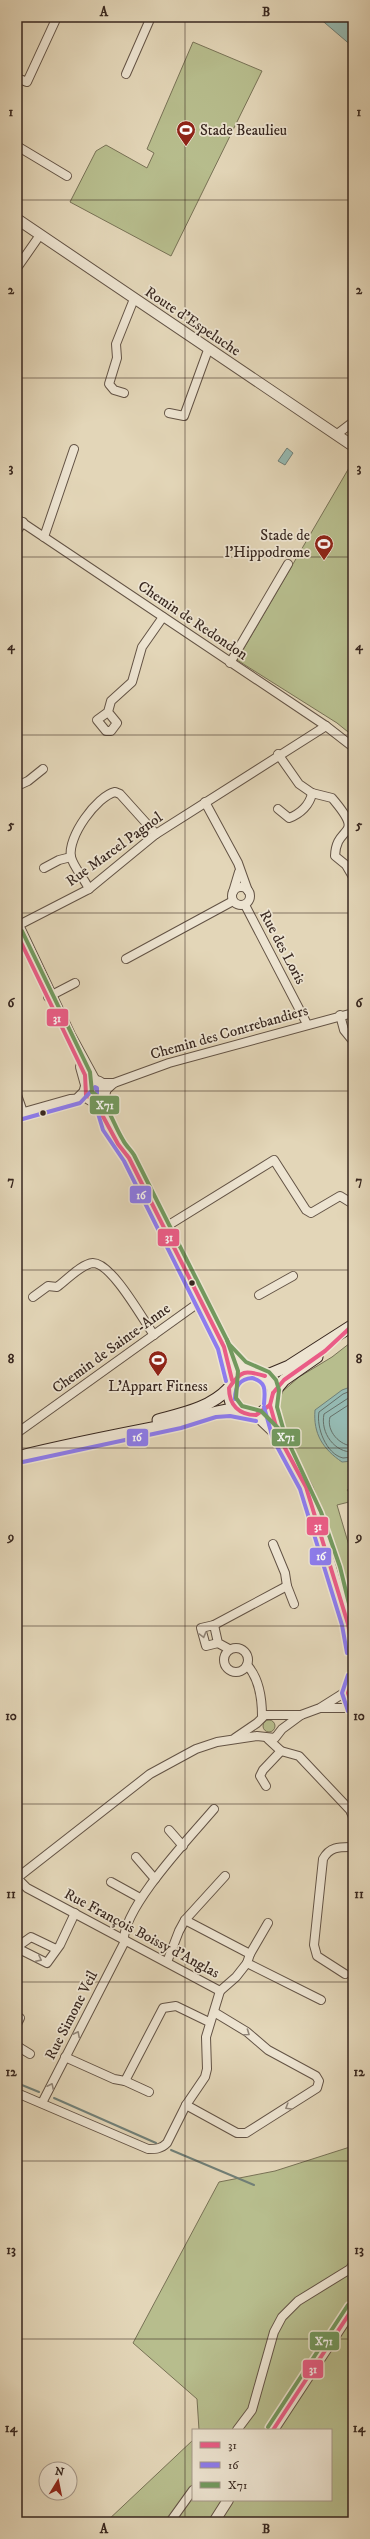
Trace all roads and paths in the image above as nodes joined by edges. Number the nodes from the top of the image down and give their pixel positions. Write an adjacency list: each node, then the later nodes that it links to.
1 (57, 17): 4 (street)
2 (150, 17): 3 (street)
3 (126, 74)
4 (17, 78)
5 (17, 146): 6 (street)
6 (67, 176)
7 (17, 219): 8 (street, Route d'Espeluche)
8 (40, 235): 9 (street); 10 (street, Route d'Espeluche)
9 (17, 268)
10 (134, 299): 11 (street, Route d'Espeluche); 12 (street)
11 (208, 350): 13 (street); 15 (street, Route d'Espeluche)
12 (124, 393)
13 (169, 413)
14 (353, 422): 15 (street)
15 (336, 435): 16 (street, Route d'Espeluche)
16 (353, 446)
17 (74, 449): 20 (street)
18 (20, 520): 19 (street); 20 (street, Chemin de Redondon)
19 (17, 530)
20 (44, 537): 22 (street, Chemin de Redondon)
21 (288, 564): 23 (street)
22 (163, 617): 23 (street, Chemin de Redondon); 24 (street)
23 (230, 662): 25 (street, Chemin de Redondon)
24 (108, 712)
25 (326, 726): 26 (street, Chemin de Redondon); 27 (street, Rue Marcel Pagnol)
26 (353, 747)
27 (278, 754): 30 (street); 31 (street, Rue Marcel Pagnol)
28 (43, 769): 29 (street)
29 (17, 786)
30 (312, 793): 32 (street); 37 (street)
31 (205, 802): 33 (street, Rue Marcel Pagnol); 36 (street)
32 (278, 809)
33 (156, 834): 34 (street); 38 (street, Rue Marcel Pagnol)
34 (71, 857): 35 (street); 38 (street)
35 (44, 868)
36 (239, 872): 39 (street); 40 (street)
37 (353, 877)
38 (89, 889): 42 (street, Rue Marcel Pagnol)
39 (248, 891): 40 (street); 41 (street)
40 (233, 896): 41 (street); 43 (street)
41 (245, 905): 48 (street, Rue des Loris)
42 (17, 927): 45 (street)
43 (126, 959)
44 (75, 983): 45 (street)
45 (49, 996): 50 (street)
46 (353, 1013): 47 (street, Chemin des Contrebandiers)
47 (340, 1015): 48 (street, Chemin des Contrebandiers); 49 (street)
48 (307, 1024): 50 (street, Chemin des Contrebandiers)
49 (353, 1041)
50 (92, 1092): 52 (street, Chemin des Contrebandiers); 54 (street)
51 (17, 1095): 52 (street)
52 (20, 1113)
53 (353, 1204): 54 (street)
54 (164, 1228): 58 (street)
55 (293, 1276): 56 (street)
56 (259, 1295)
57 (33, 1298): 60 (street)
58 (201, 1301): 60 (street, Chemin de Sainte-Anne); 62 (street)
59 (353, 1325): 61 (main road)
60 (154, 1335): 71 (street, Chemin de Sainte-Anne)
61 (339, 1336): 64 (main road); 66 (main road)
62 (224, 1347): 63 (street); 65 (street)
63 (249, 1371): 64 (main road); 65 (main road)
64 (265, 1376): 66 (main road)
65 (231, 1384): 68 (main road); 70 (main road)
66 (273, 1393): 67 (main road)
67 (270, 1405): 69 (main road); 72 (street)
68 (235, 1409): 69 (main road); 70 (main road)
69 (256, 1415): 72 (street)
70 (140, 1429): 73 (main road)
71 (17, 1434)
72 (279, 1437): 77 (street)
73 (17, 1457)
74 (273, 1544): 75 (street)
75 (287, 1586): 76 (street); 78 (street)
76 (294, 1604)
77 (348, 1624): 79 (street); 81 (street)
78 (214, 1625): 80 (street); 80 (street, one-way to 80)
79 (353, 1634)
80 (216, 1644): 82 (street)
81 (353, 1652)
82 (226, 1653): 83 (street); 83 (street)
83 (247, 1665): 89 (street)
84 (353, 1678): 85 (street)
85 (348, 1691): 86 (street); 87 (street)
86 (320, 1708): 87 (street); 88 (street)
87 (353, 1708)
88 (300, 1715): 89 (street); 90 (street)
89 (266, 1717): 90 (street); 91 (street); 92 (street)
90 (279, 1732): 92 (street); 93 (street)
91 (234, 1738): 92 (street); 102 (street)
92 (266, 1738): 93 (street)
93 (280, 1750): 94 (street); 96 (street)
94 (266, 1786)
95 (214, 1808): 98 (street, Rue Simone Veil)
96 (353, 1817)
97 (169, 1830): 98 (street)
98 (183, 1846): 103 (street, Rue Simone Veil)
99 (353, 1847): 115 (street)
100 (136, 1857): 103 (street)
101 (225, 1876): 107 (street)
102 (17, 1878): 106 (street, Rue François Boissy d'Anglas)
103 (155, 1879): 105 (street, Rue Simone Veil)
104 (111, 1882): 105 (street)
105 (140, 1898): 109 (street, Rue Simone Veil)
106 (75, 1913): 109 (street, Rue François Boissy d'Anglas); 111 (street)
107 (185, 1920): 112 (street); 113 (street)
108 (268, 1923): 112 (street)
109 (124, 1939): 113 (street, Rue François Boissy d'Anglas); 122 (street, Rue Simone Veil, one-way to 109)
110 (17, 1948): 111 (street); 111 (street, one-way to 111)
111 (56, 1949)
112 (250, 1954): 114 (street)
113 (167, 1962): 116 (street, Rue François Boissy d'Anglas)
114 (247, 1963): 116 (street); 117 (street)
115 (345, 1974)
116 (220, 1991): 118 (street, Rue François Boissy d'Anglas)
117 (321, 2000)
118 (214, 2012): 119 (street, Rue François Boissy d'Anglas); 127 (street, one-way to 127)
119 (209, 2022): 123 (street); 127 (street, Rue François Boissy d'Anglas)
120 (17, 2046): 121 (street)
121 (30, 2054)
122 (65, 2057): 123 (street); 126 (street, Rue Simone Veil, one-way to 122)
123 (125, 2081): 124 (street)
124 (149, 2092)
125 (17, 2093): 126 (street)
126 (42, 2104): 127 (street, Rue François Boissy d'Anglas)
127 (186, 2105)
128 (353, 2264): 130 (street)
129 (353, 2308): 131 (street)
130 (238, 2429)
131 (274, 2429)
132 (192, 2491): 134 (street)
133 (227, 2501): 135 (street)
134 (170, 2522)
135 (214, 2522)

